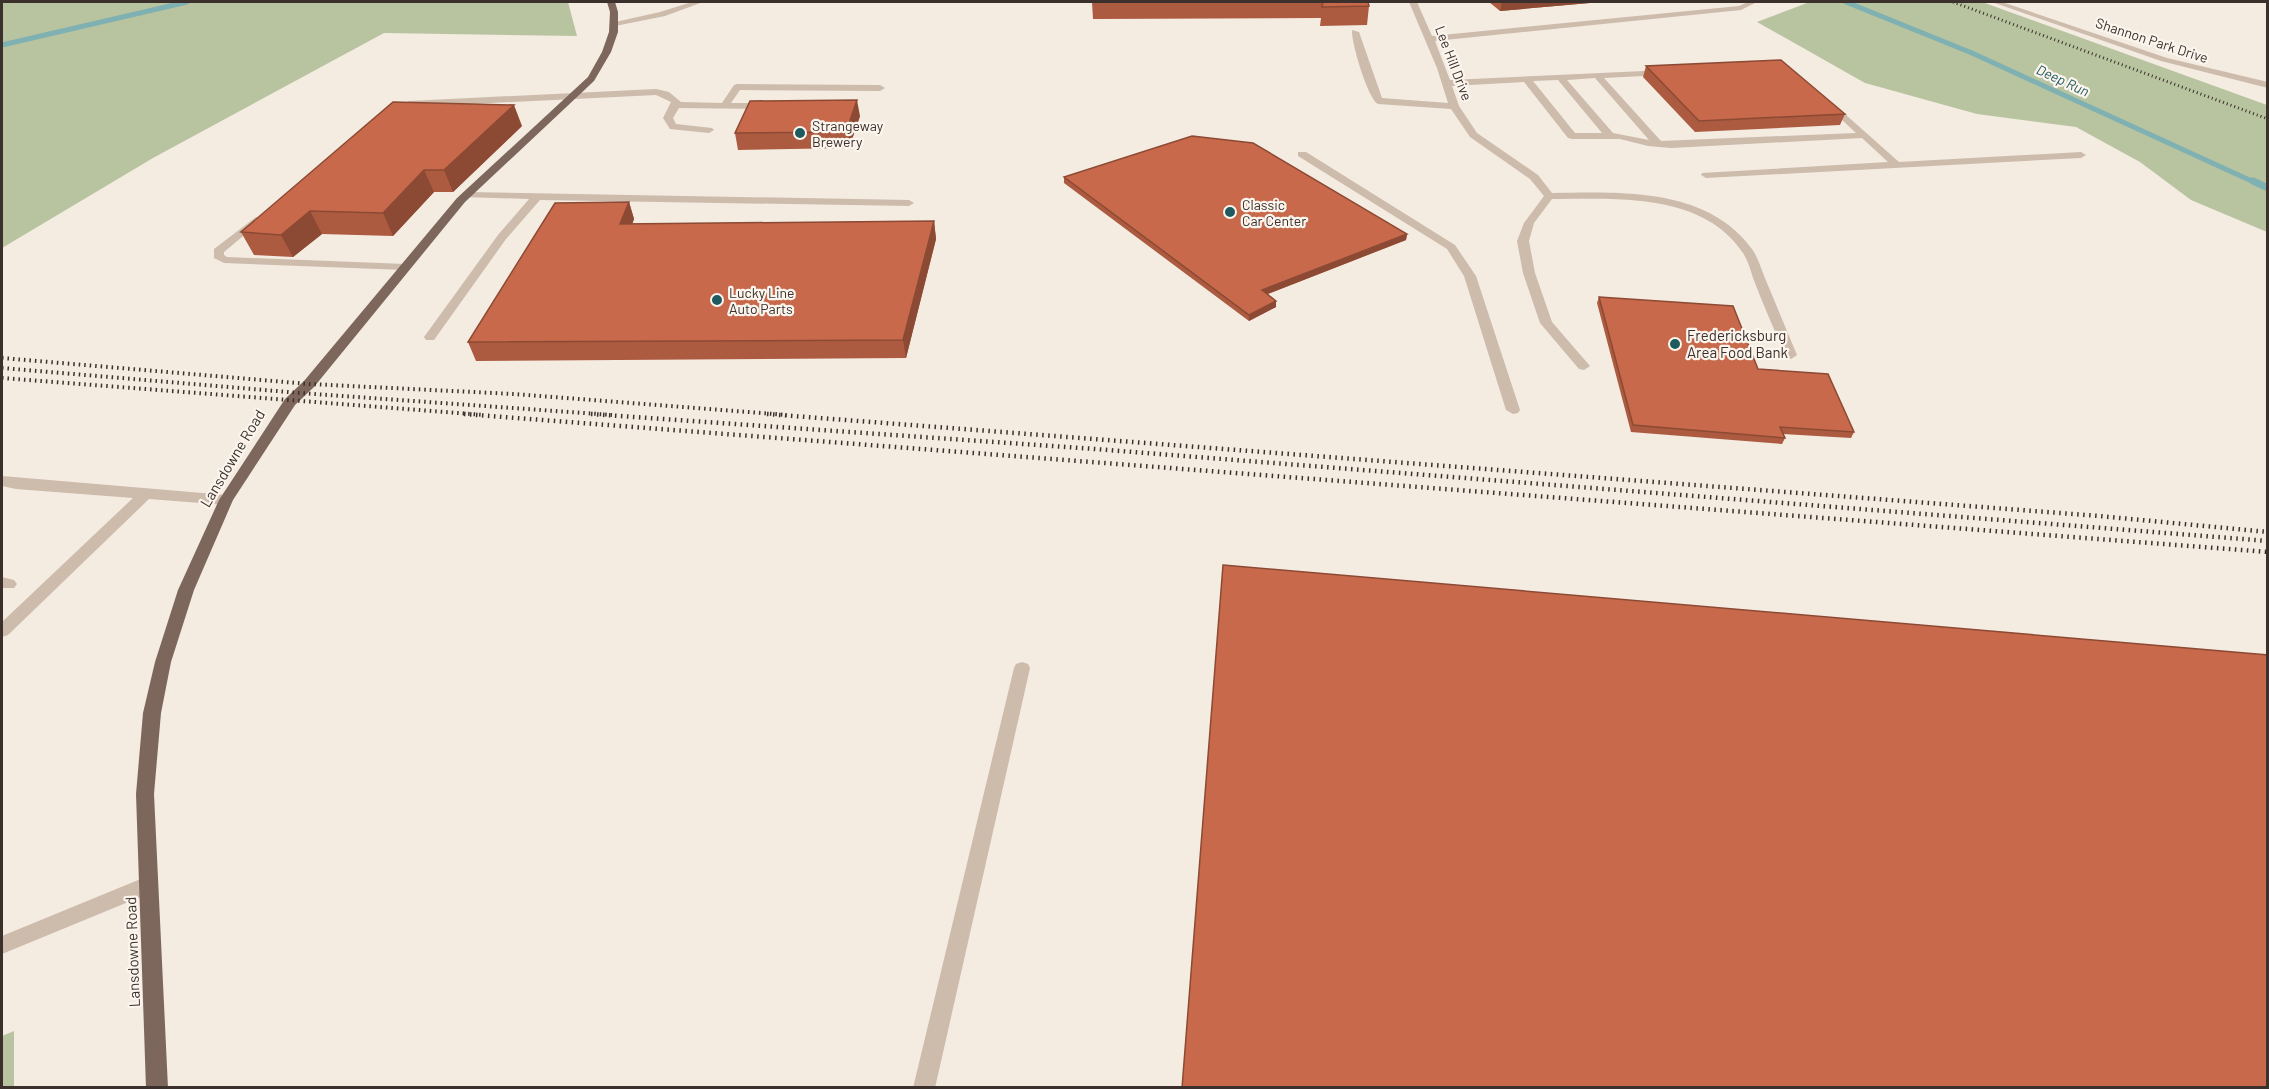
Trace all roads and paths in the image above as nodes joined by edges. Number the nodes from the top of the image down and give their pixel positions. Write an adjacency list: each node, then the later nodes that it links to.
1 (611, 2): 6 (main road, Lansdowne Road)
2 (699, 2): 6 (street)
3 (1413, 2): 8 (street, Lee Hill Drive)
4 (1753, 2): 8 (street)
5 (1996, 2): 14 (street, Shannon Park Drive)
6 (615, 23): 16 (main road, Lansdowne Road)
7 (1355, 32): 22 (street)
8 (1430, 39): 13 (street, Lee Hill Drive)
9 (1668, 71): 10 (street)
10 (1597, 75): 11 (street); 26 (street)
11 (1561, 78): 12 (street); 24 (street)
12 (1527, 80): 13 (street); 24 (street)
13 (1448, 83): 22 (street, Lee Hill Drive)
14 (2268, 85)
15 (880, 88): 20 (street)
16 (576, 95): 18 (street); 19 (street); 31 (main road, Lansdowne Road)
17 (1822, 96): 25 (street)
18 (395, 104)
19 (676, 105): 20 (street); 23 (street)
20 (724, 106): 21 (street)
21 (780, 106)
22 (1454, 106): 32 (street, Lee Hill Drive)
23 (709, 130)
24 (1609, 135): 26 (street)
25 (1865, 135): 26 (street); 29 (street)
26 (1658, 144)
27 (1302, 154): 40 (street)
28 (2081, 155): 29 (street)
29 (1898, 165): 30 (street)
30 (1706, 175)
31 (466, 195): 33 (street); 36 (main road, Lansdowne Road)
32 (1549, 196): 38 (street); 39 (street)
33 (536, 198): 34 (street); 37 (street)
34 (909, 203)
35 (262, 215): 36 (street)
36 (405, 267): 43 (main road, Lansdowne Road)
37 (430, 337)
38 (1791, 355)
39 (1584, 366)
40 (1513, 410)
41 (2, 481): 42 (street)
42 (145, 494): 43 (street); 44 (street)
43 (226, 500): 46 (main road, Lansdowne Road)
44 (2, 631)
45 (1022, 668): 49 (street)
46 (148, 885): 47 (street); 48 (main road, Lansdowne Road)
47 (2, 945)
48 (157, 1088)
49 (924, 1088)

